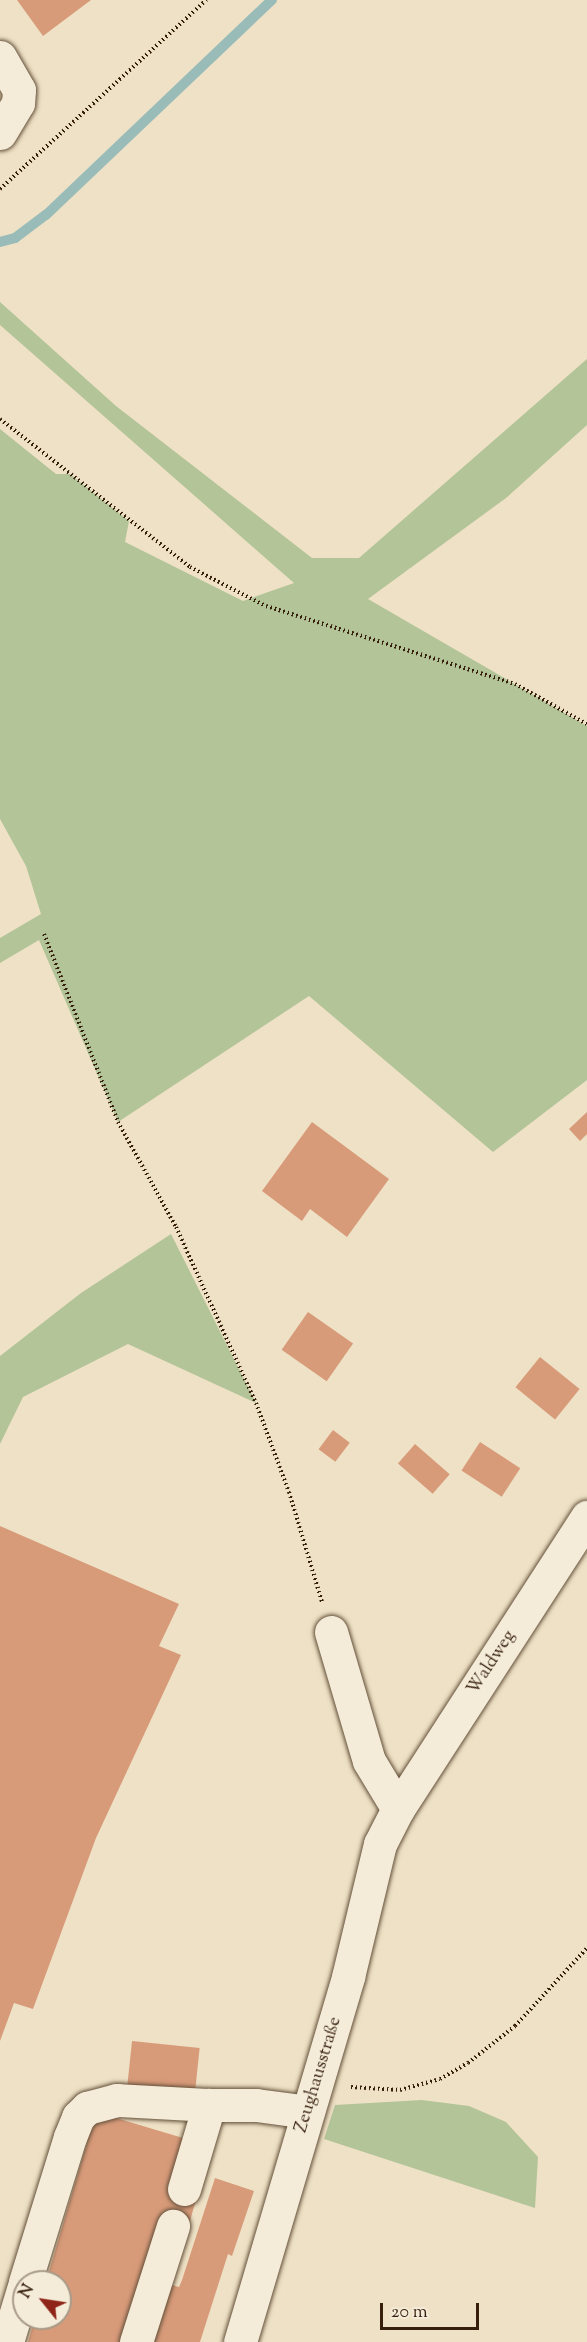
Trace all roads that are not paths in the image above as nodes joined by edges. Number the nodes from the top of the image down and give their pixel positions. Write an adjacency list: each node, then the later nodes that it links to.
1 (0, 57): 2 (street)
2 (0, 133)
3 (587, 1517): 5 (street, Waldweg)
4 (331, 1632): 5 (street)
5 (398, 1809): 6 (street, Zeughausstraße)
6 (313, 2097): 7 (street); 14 (street, Zeughausstraße)
7 (209, 2105): 8 (street); 10 (street)
8 (184, 2189)
9 (173, 2226): 13 (street)
10 (29, 2270)
11 (12, 2326): 12 (street)
12 (7, 2342)
13 (136, 2342)
14 (240, 2342)

